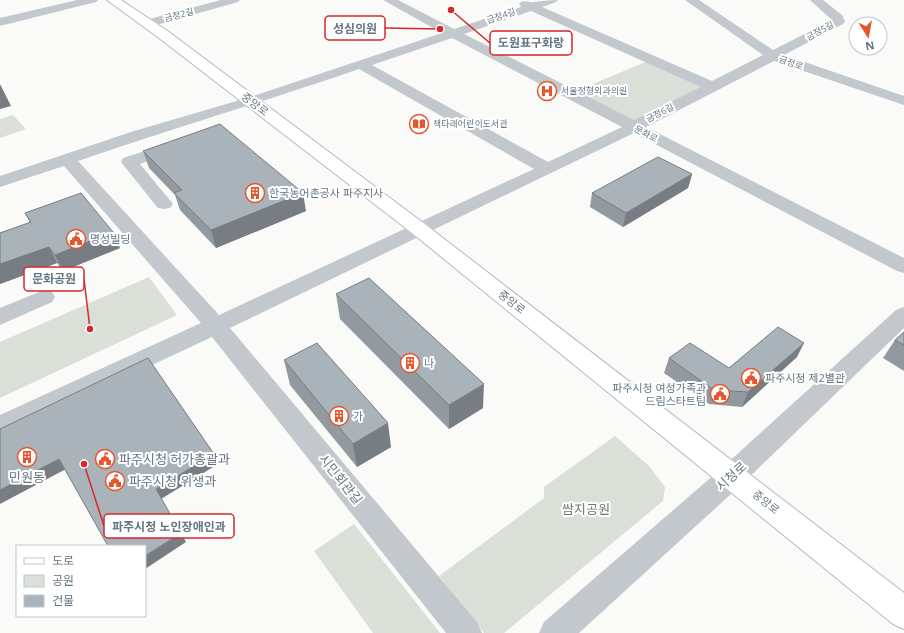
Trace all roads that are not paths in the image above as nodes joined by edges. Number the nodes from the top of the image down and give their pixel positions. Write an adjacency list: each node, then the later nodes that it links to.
1 (92, 0): 11 (street)
2 (113, 0): 12 (main road, 중앙로)
3 (234, 0): 12 (street, 금정2길)
4 (389, 0): 13 (street, 문화로)
5 (514, 0): 10 (street)
6 (552, 0): 10 (street, 금정4길)
7 (691, 0): 14 (street, 금정로)
8 (838, 0): 9 (street)
9 (818, 1): 14 (street, 금정5길)
10 (531, 7): 13 (street, 금정4길); 16 (street)
11 (0, 22)
12 (146, 24): 19 (main road, 중앙로)
13 (451, 32): 15 (street, 금정4길); 21 (street, 문화로)
14 (773, 56): 16 (street, 금정6길); 18 (street, 금정로)
15 (360, 64): 19 (street, 금정4길); 24 (street)
16 (713, 87): 21 (street, 금정6길)
17 (904, 87): 18 (street)
18 (890, 96): 20 (street, 금정로)
19 (252, 101): 22 (street, 금정4길); 27 (main road, 중앙로)
20 (904, 101)
21 (632, 127): 24 (street, 금정6길); 28 (street, 문화로)
22 (140, 134): 23 (street, 금정4길); 26 (street)
23 (67, 159): 25 (street, 금정4길); 32 (street, 시민회관길)
24 (547, 169): 27 (street, 금정6길)
25 (0, 182)
26 (164, 204)
27 (419, 229): 32 (street, 금정6길); 34 (main road, 중앙로)
28 (904, 266)
29 (44, 297): 31 (street)
30 (904, 315): 34 (street, 시청로)
31 (0, 317)
32 (215, 325): 33 (street, 금정6길); 36 (street, 시민회관길)
33 (0, 426)
34 (732, 475): 35 (main road, 중앙로); 37 (street, 시청로)
35 (904, 613)
36 (466, 633)
37 (554, 633)

